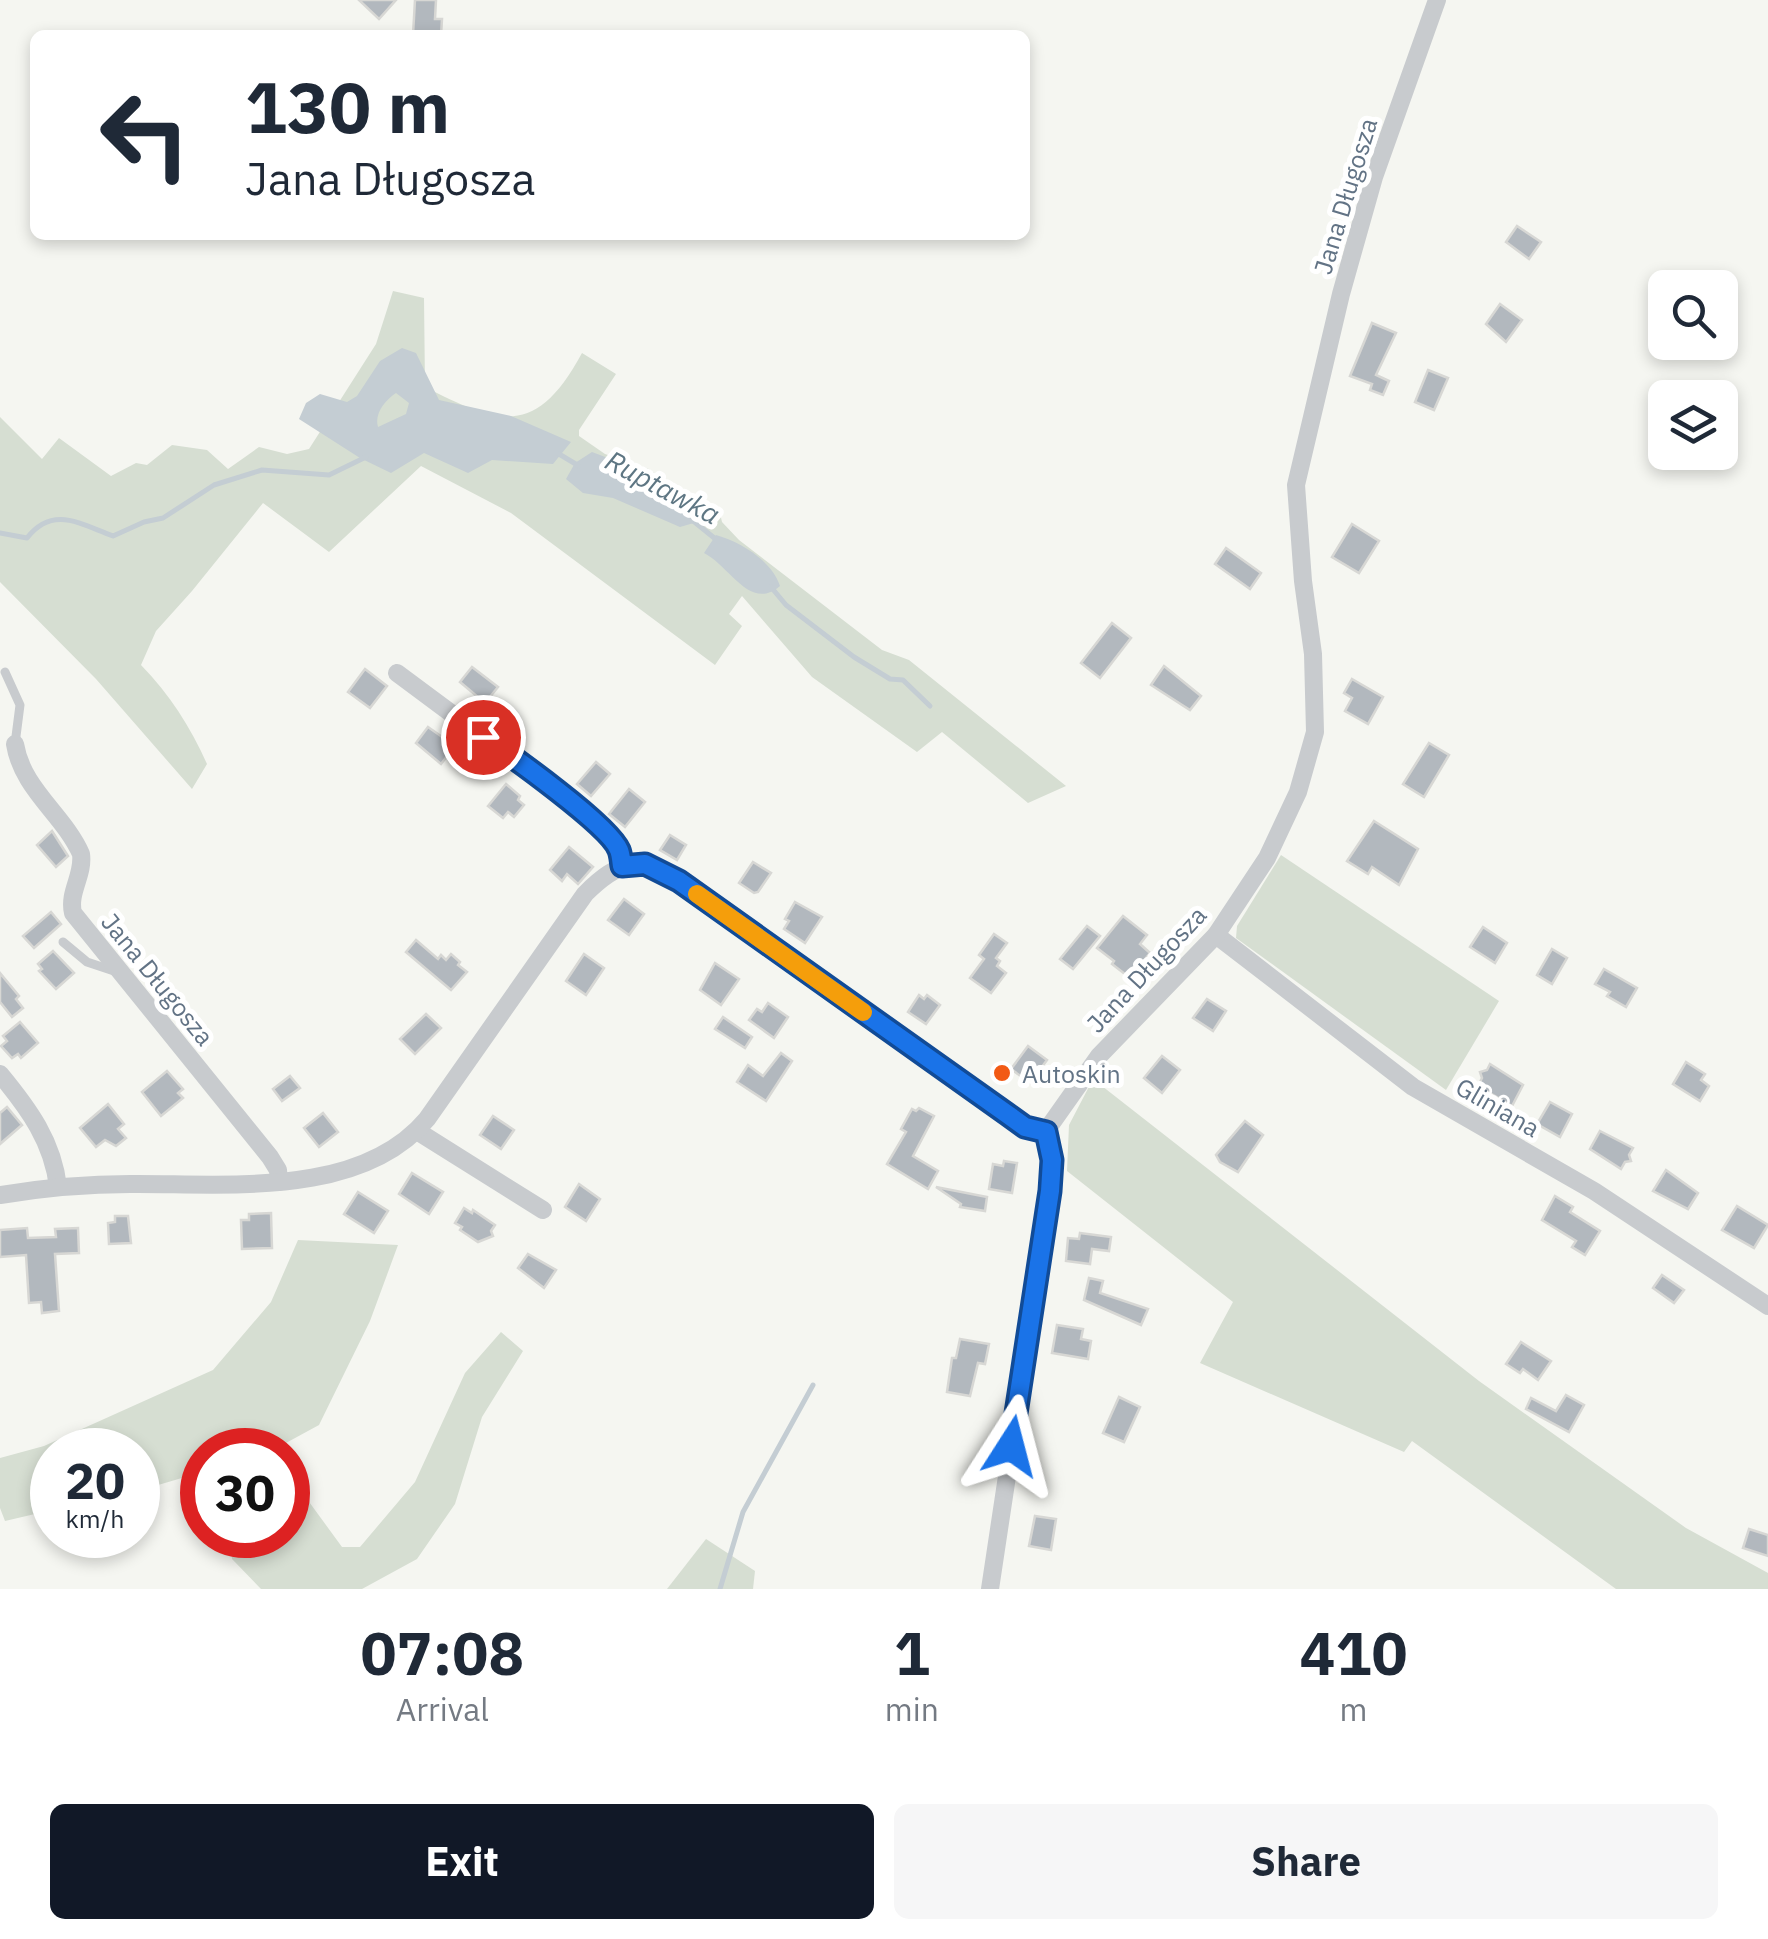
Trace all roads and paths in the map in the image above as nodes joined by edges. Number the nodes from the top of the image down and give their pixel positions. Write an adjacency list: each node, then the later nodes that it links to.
1 (1437, 0): 6 (street, Jana Długosza)
2 (5, 672): 4 (lane)
3 (397, 673): 5 (street)
4 (15, 744): 8 (street, Jana Długosza)
5 (622, 866): 10 (street); 11 (street)
6 (1216, 936): 11 (street, Jana Długosza); 16 (street, Gliniana)
7 (63, 942): 8 (lane)
8 (120, 972): 12 (street, Jana Długosza)
9 (0, 1074): 13 (street)
10 (417, 1131): 12 (street); 15 (street)
11 (1046, 1132): 17 (street)
12 (279, 1182): 13 (street)
13 (58, 1187): 14 (street)
14 (0, 1195)
15 (543, 1210)
16 (1768, 1306)
17 (990, 1589)

